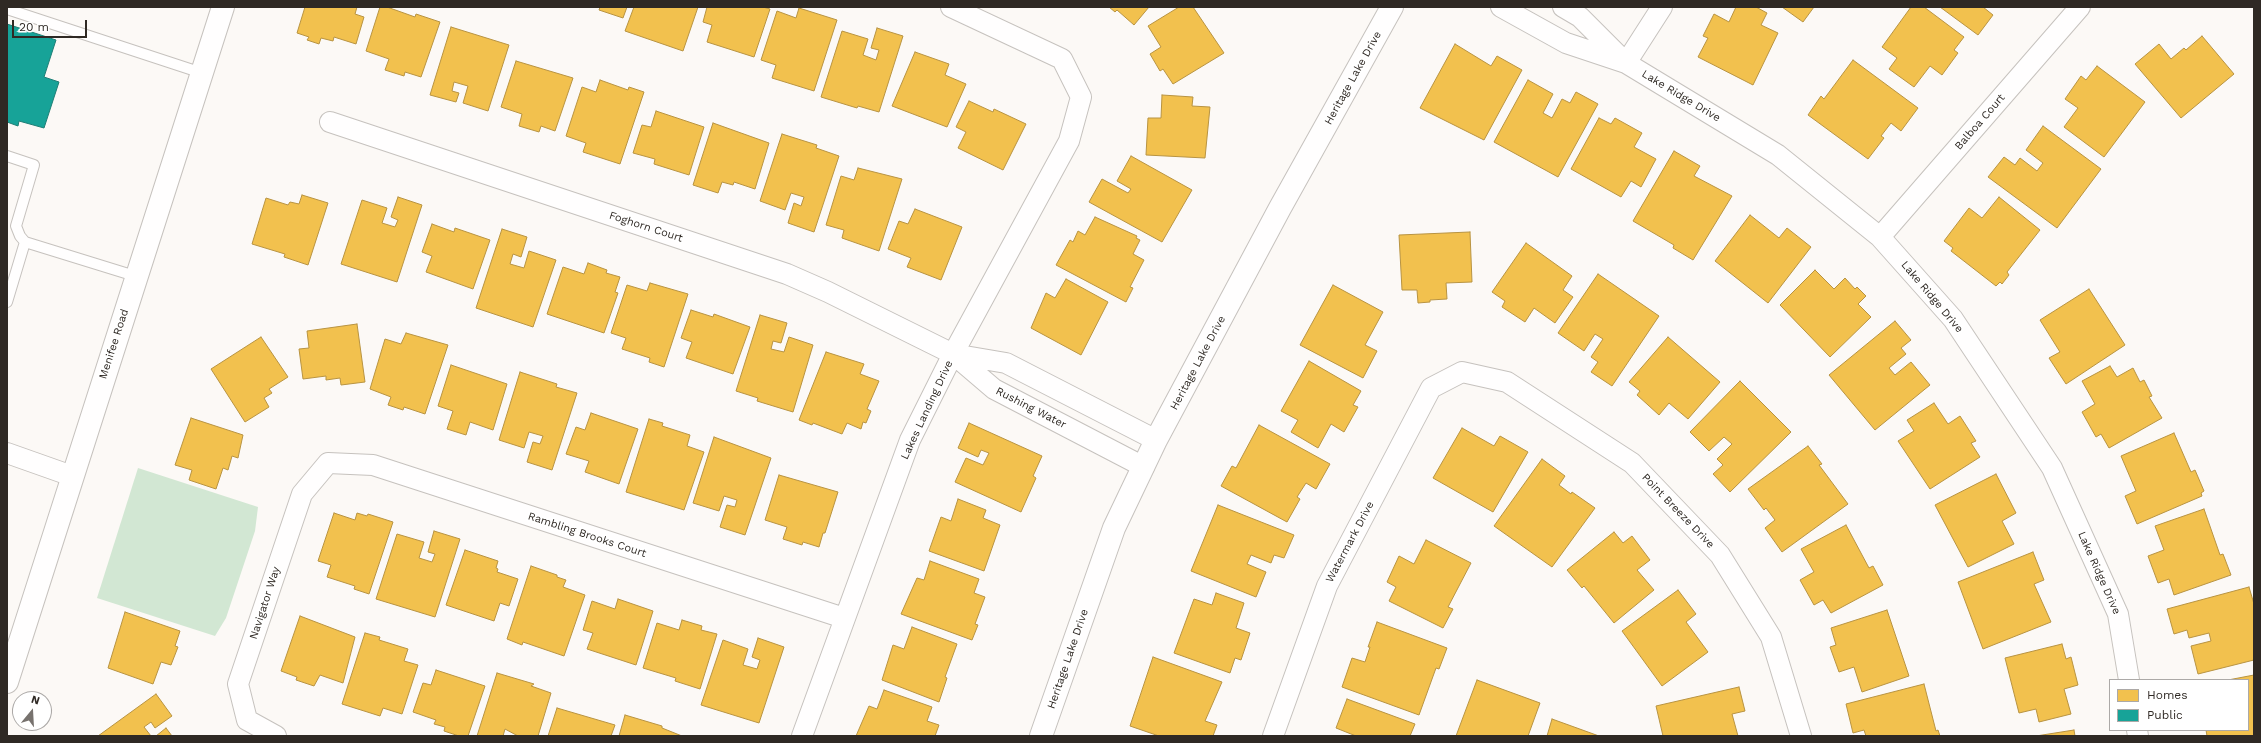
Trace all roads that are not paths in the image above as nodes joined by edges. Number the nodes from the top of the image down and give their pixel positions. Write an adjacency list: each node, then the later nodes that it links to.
1 (223, 7): 10 (street, Menifee Road)
2 (951, 7): 17 (street, Lakes Landing Drive)
3 (1392, 7): 19 (street, Heritage Lake Drive)
4 (1500, 7): 9 (street, Lake Ridge Drive)
5 (1562, 7): 9 (street, Lake Ridge Drive)
6 (1662, 7): 9 (street)
7 (2080, 7): 13 (street, Balboa Court)
8 (7, 9): 10 (lane)
9 (1626, 63): 13 (street, Lake Ridge Drive)
10 (202, 73): 15 (street, Menifee Road)
11 (330, 122): 17 (street, Foghorn Court)
12 (7, 156): 14 (lane)
13 (1880, 237): 25 (street, Lake Ridge Drive)
14 (25, 242): 15 (lane); 16 (lane)
15 (136, 276): 23 (street, Menifee Road)
16 (7, 302)
17 (953, 354): 19 (street); 22 (street, Rushing Water); 24 (street, Lakes Landing Drive)
18 (1462, 372): 30 (street, Watermark Drive); 31 (street, Point Breeze Drive)
19 (1156, 440): 22 (street, Heritage Lake Drive)
20 (7, 453): 23 (street)
21 (328, 463): 24 (street, Rambling Brooks Court); 27 (street, Navigator Way)
22 (1144, 467): 29 (street, Heritage Lake Drive)
23 (72, 476): 26 (street, Menifee Road)
24 (844, 618): 28 (street, Lakes Landing Drive)
25 (2129, 679)
26 (7, 682)
27 (276, 736)
28 (802, 736)
29 (1041, 736)
30 (1273, 736)
31 (1801, 736)

